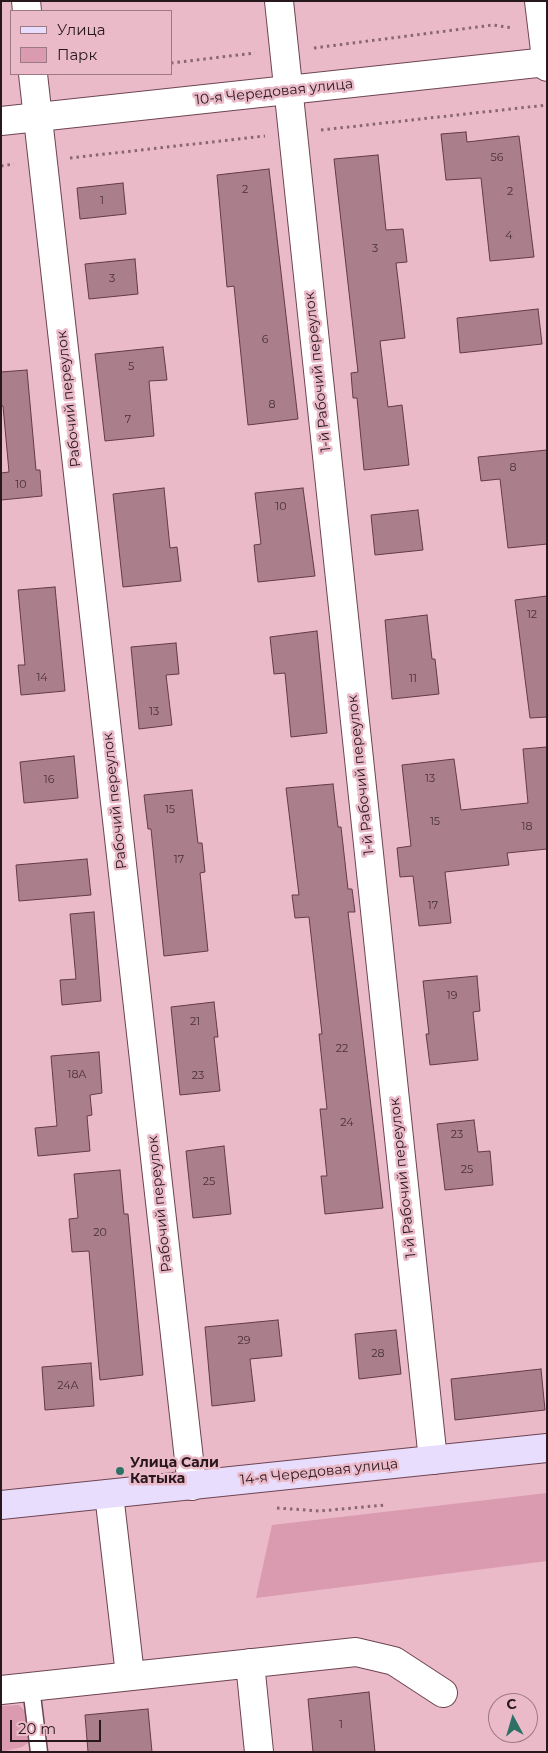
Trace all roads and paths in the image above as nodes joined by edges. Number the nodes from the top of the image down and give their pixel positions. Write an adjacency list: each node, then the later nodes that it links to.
1 (279, 1): 4 (street, 1-й Рабочий переулок)
2 (539, 1): 3 (street)
3 (542, 29): 4 (path); 5 (street)
4 (284, 50): 6 (path); 9 (street, 1-й Рабочий переулок)
5 (546, 62): 7 (street); 9 (street, 10-я Чередовая улица)
6 (172, 63)
7 (547, 67)
8 (33, 75): 10 (street, Рабочий переулок)
9 (288, 90): 10 (street, 10-я Чередовая улица); 13 (street, 1-й Рабочий переулок)
10 (38, 117): 11 (street, 10-я Чередовая улица); 14 (street, Рабочий переулок)
11 (1, 121)
12 (547, 1448): 13 (main road, 14-я Чередовая улица)
13 (433, 1460): 14 (main road, 14-я Чередовая улица)
14 (192, 1486): 15 (main road, 14-я Чередовая улица)
15 (109, 1494): 17 (main road, 14-я Чередовая улица); 20 (street)
16 (384, 1505): 18 (path)
17 (1, 1506)
18 (268, 1507)
19 (250, 1663): 20 (street); 23 (street); 25 (street)
20 (130, 1675): 21 (street)
21 (31, 1687): 22 (street); 24 (lane)
22 (1, 1690)
23 (443, 1693)
24 (39, 1752)
25 (259, 1752)

